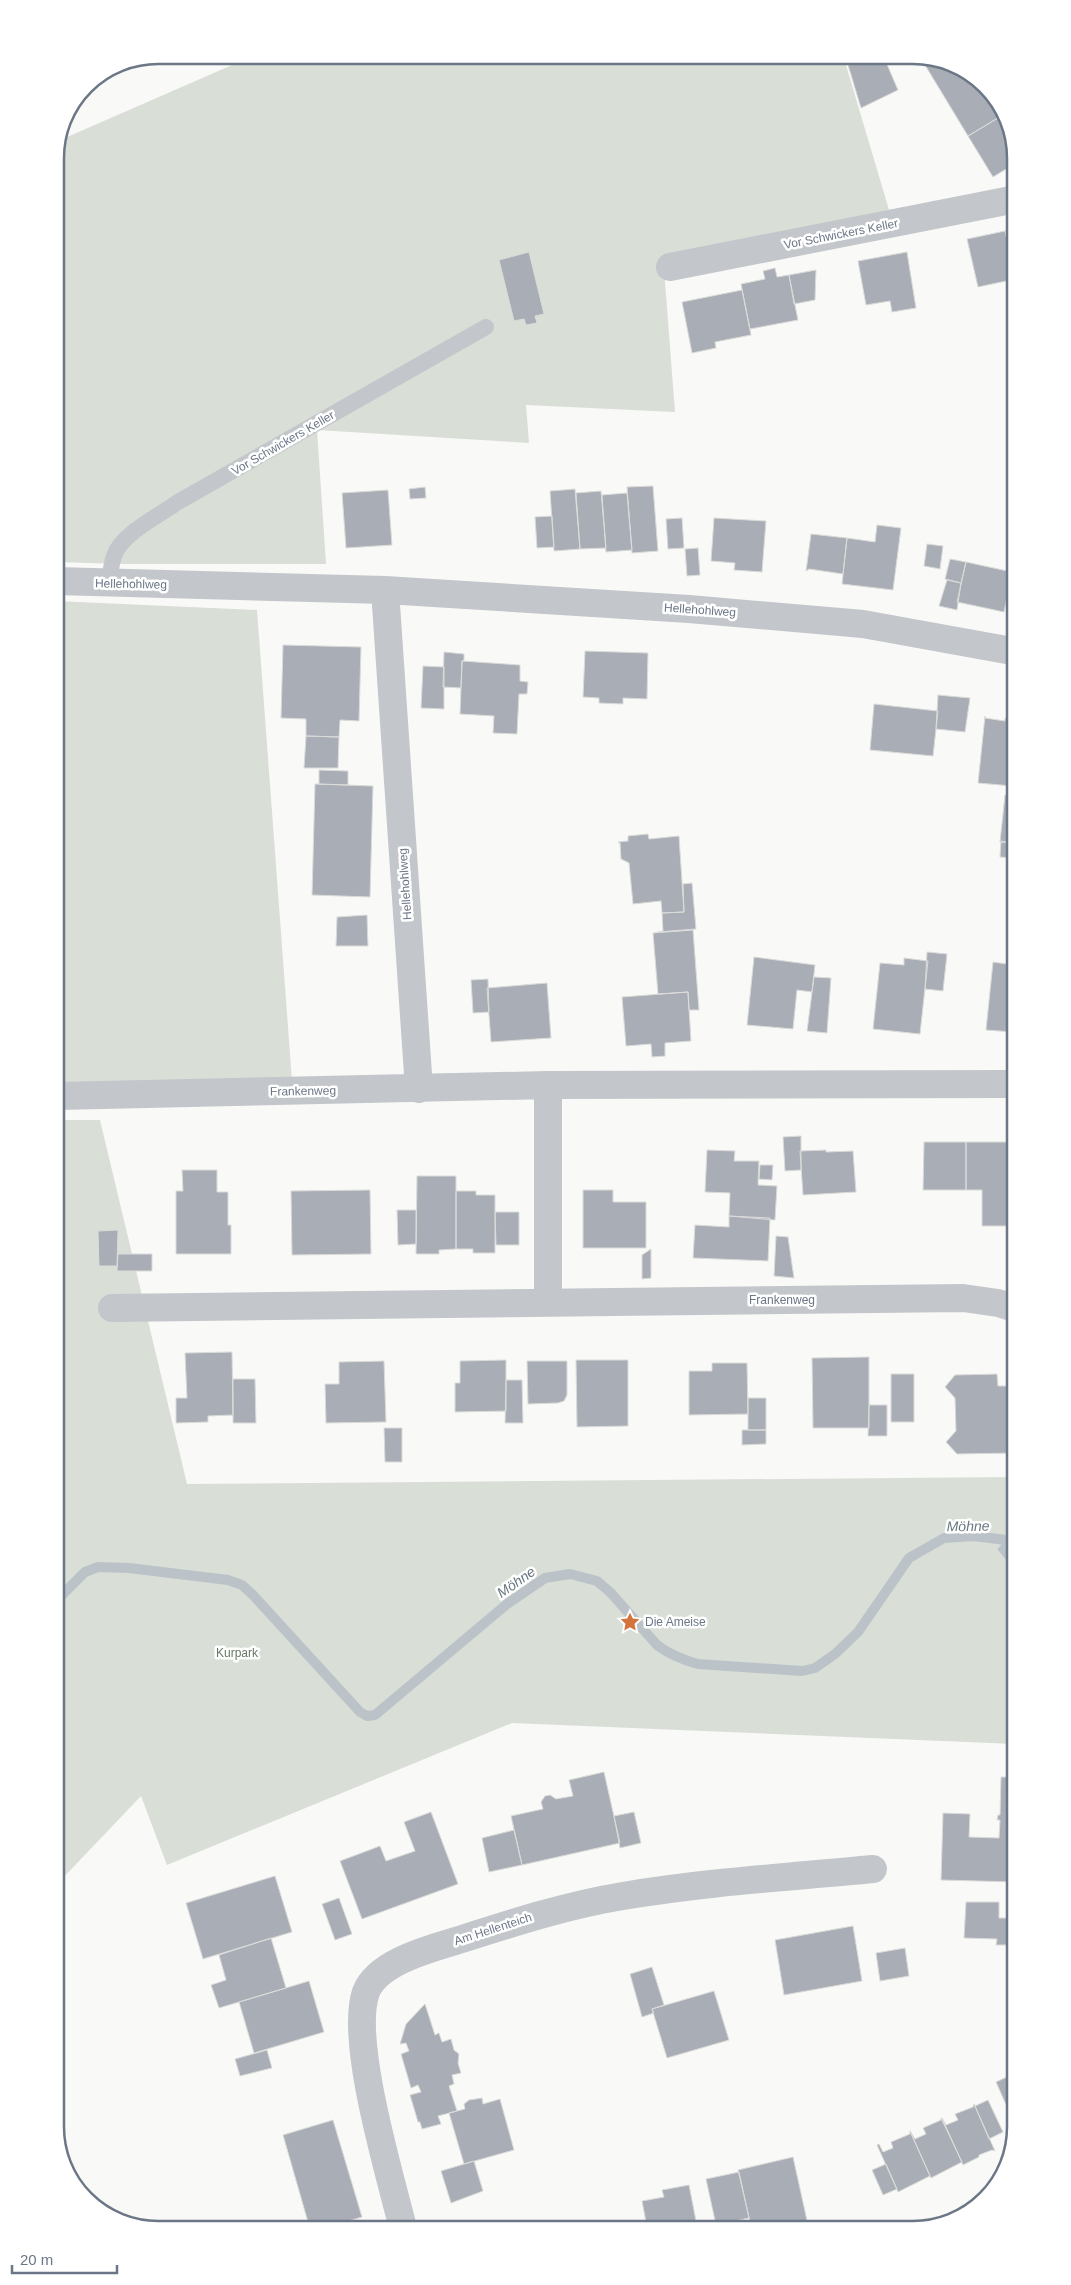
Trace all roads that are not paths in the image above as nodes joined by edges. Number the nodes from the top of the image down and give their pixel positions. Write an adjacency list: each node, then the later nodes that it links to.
1 (1007, 201): 2 (street, Vor Schwickers Keller)
2 (670, 268)
3 (486, 327): 5 (lane, Vor Schwickers Keller)
4 (64, 582): 5 (street, Hellehohlweg)
5 (109, 583): 6 (street, Hellehohlweg)
6 (385, 590): 7 (street, Hellehohlweg); 10 (street, Hellehohlweg)
7 (1007, 650)
8 (1007, 1084): 9 (street, Frankenweg)
9 (548, 1085): 10 (street, Frankenweg); 12 (street)
10 (419, 1089): 11 (street, Frankenweg)
11 (64, 1096)
12 (548, 1302): 13 (street, Frankenweg); 14 (street, Frankenweg)
13 (1007, 1306)
14 (112, 1308)
15 (874, 1869): 16 (street, Am Hellenteich)
16 (401, 2221)

